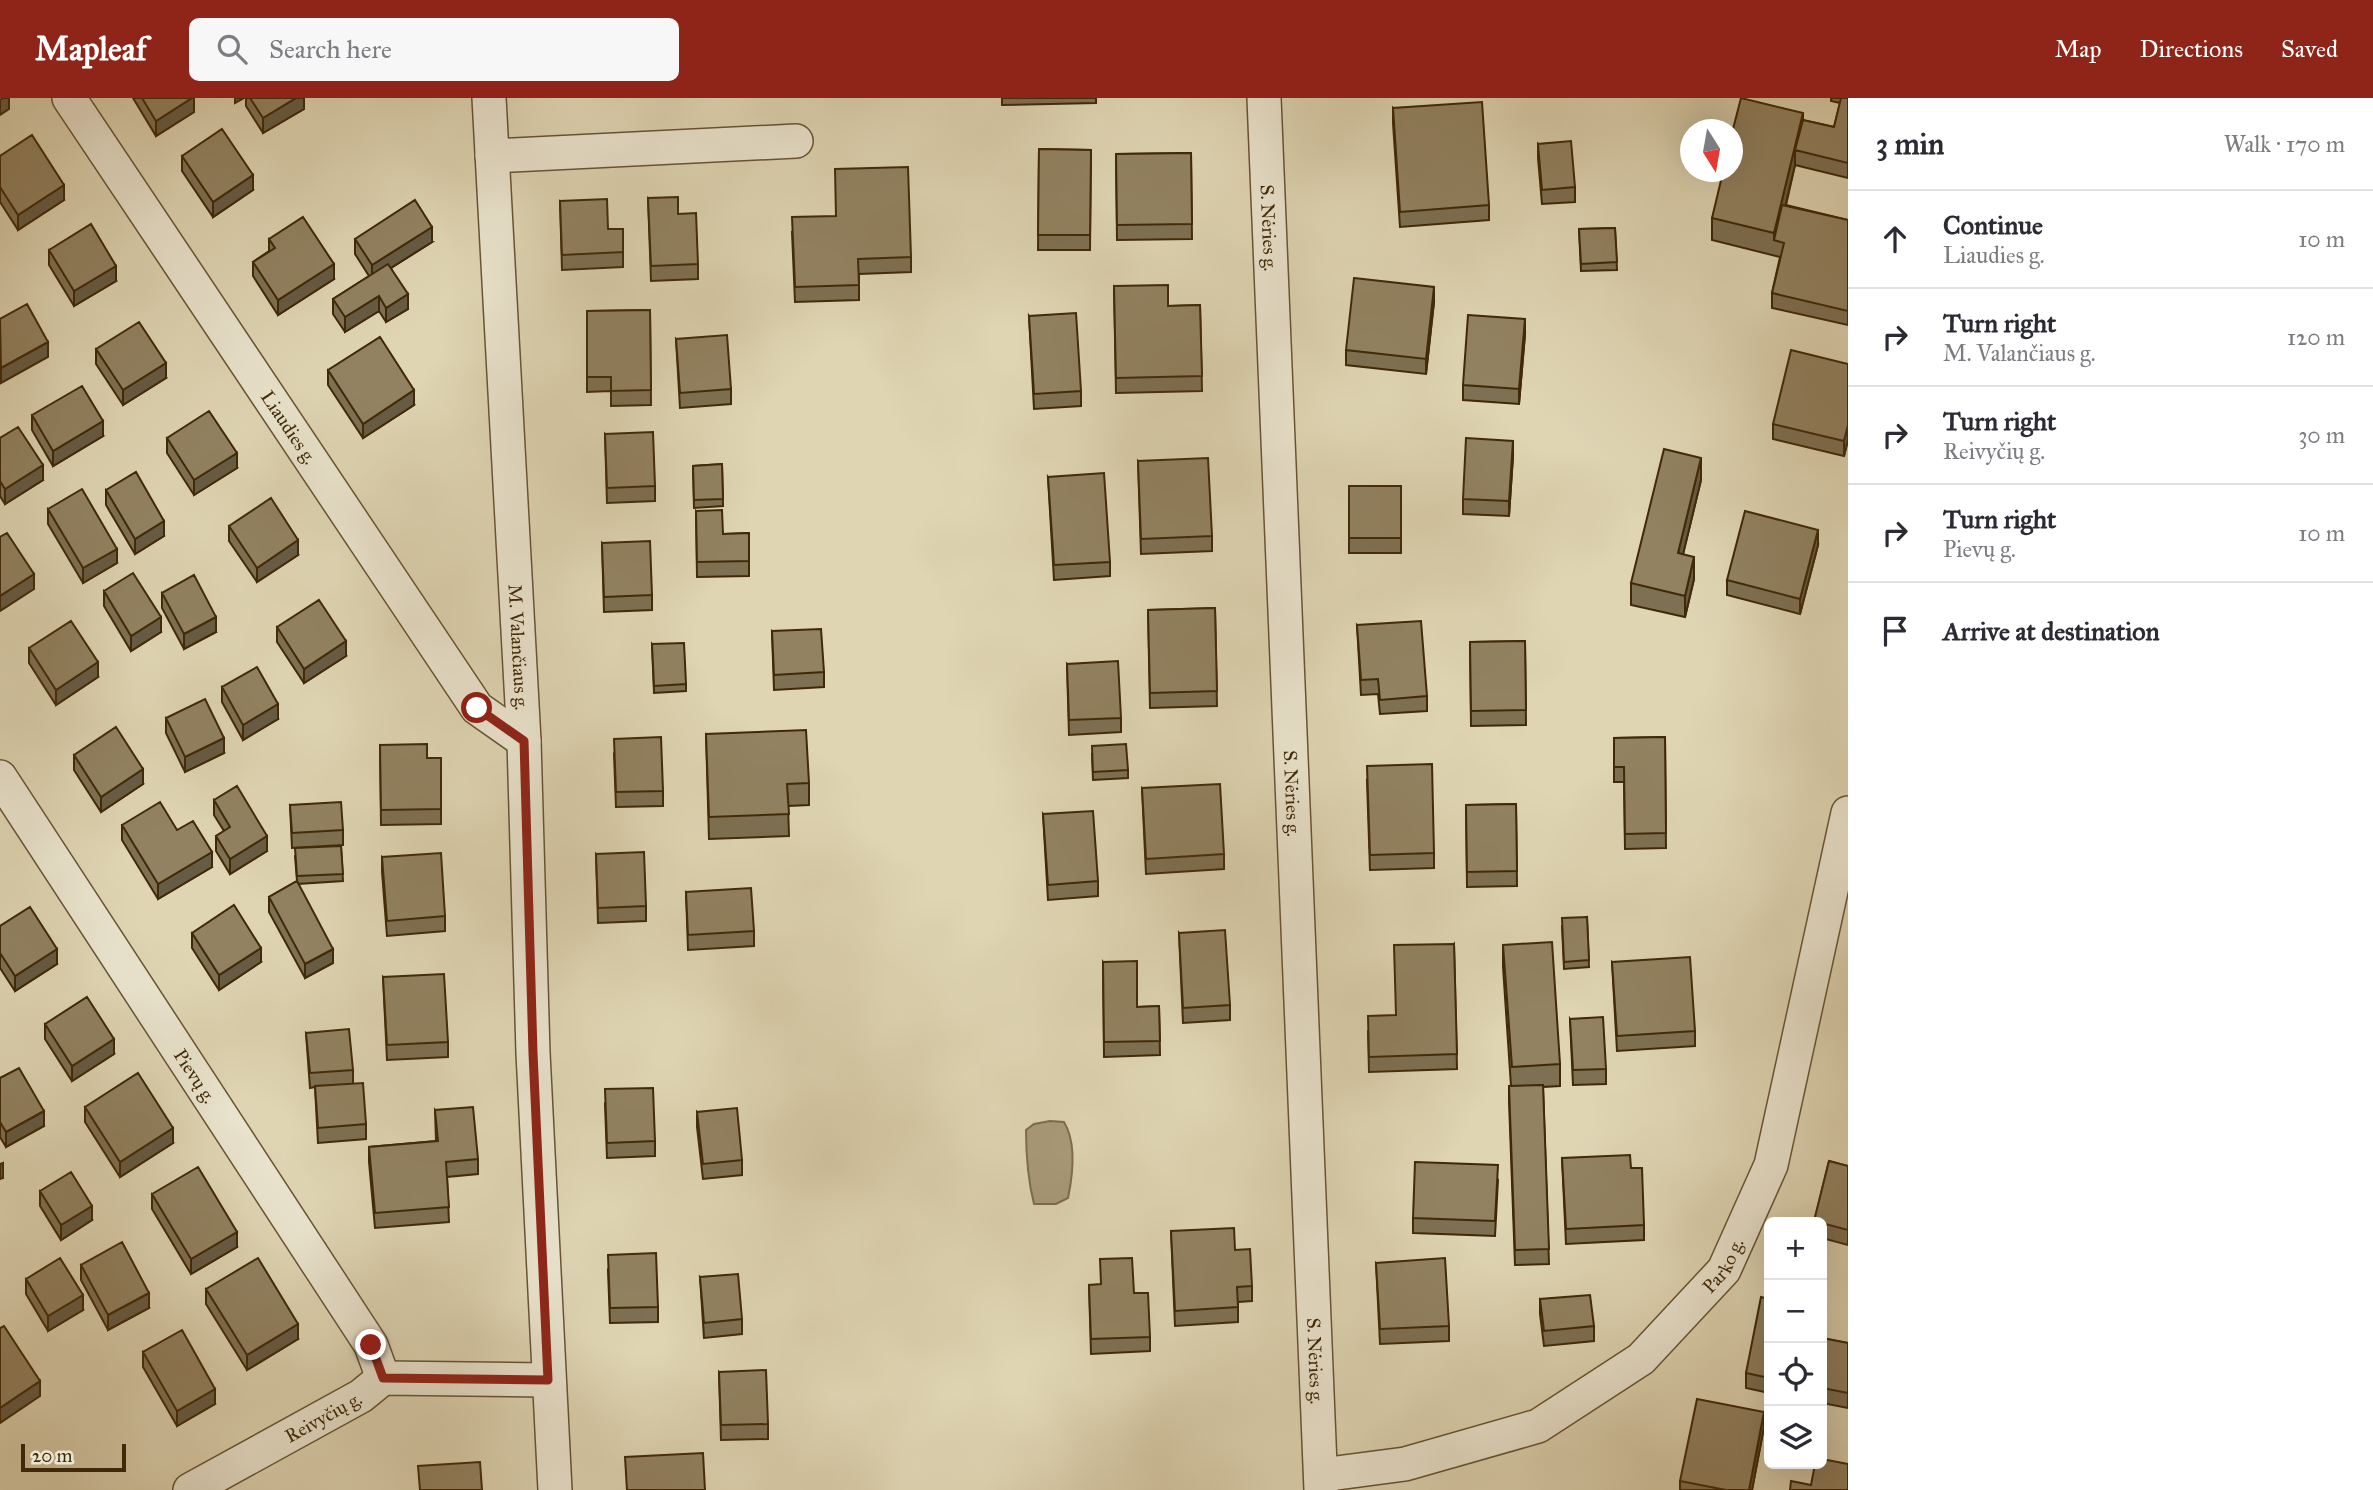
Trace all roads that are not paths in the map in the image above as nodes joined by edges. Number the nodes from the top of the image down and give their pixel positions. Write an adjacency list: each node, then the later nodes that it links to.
1 (69, 98): 6 (street, Liaudies g.)
2 (489, 98): 5 (street, M. Valančiaus g.)
3 (1264, 98): 11 (street, S. Nėries g.)
4 (796, 141): 5 (street)
5 (492, 156): 6 (street, M. Valančiaus g.)
6 (524, 741): 10 (street, M. Valančiaus g.)
7 (0, 777): 9 (street, Pievų g.)
8 (1848, 813): 11 (street, Parko g.)
9 (383, 1378): 10 (street); 12 (street, Reivyčių g.)
10 (548, 1380): 13 (street, M. Valančiaus g.)
11 (1321, 1482)
12 (190, 1490)
13 (555, 1490)

